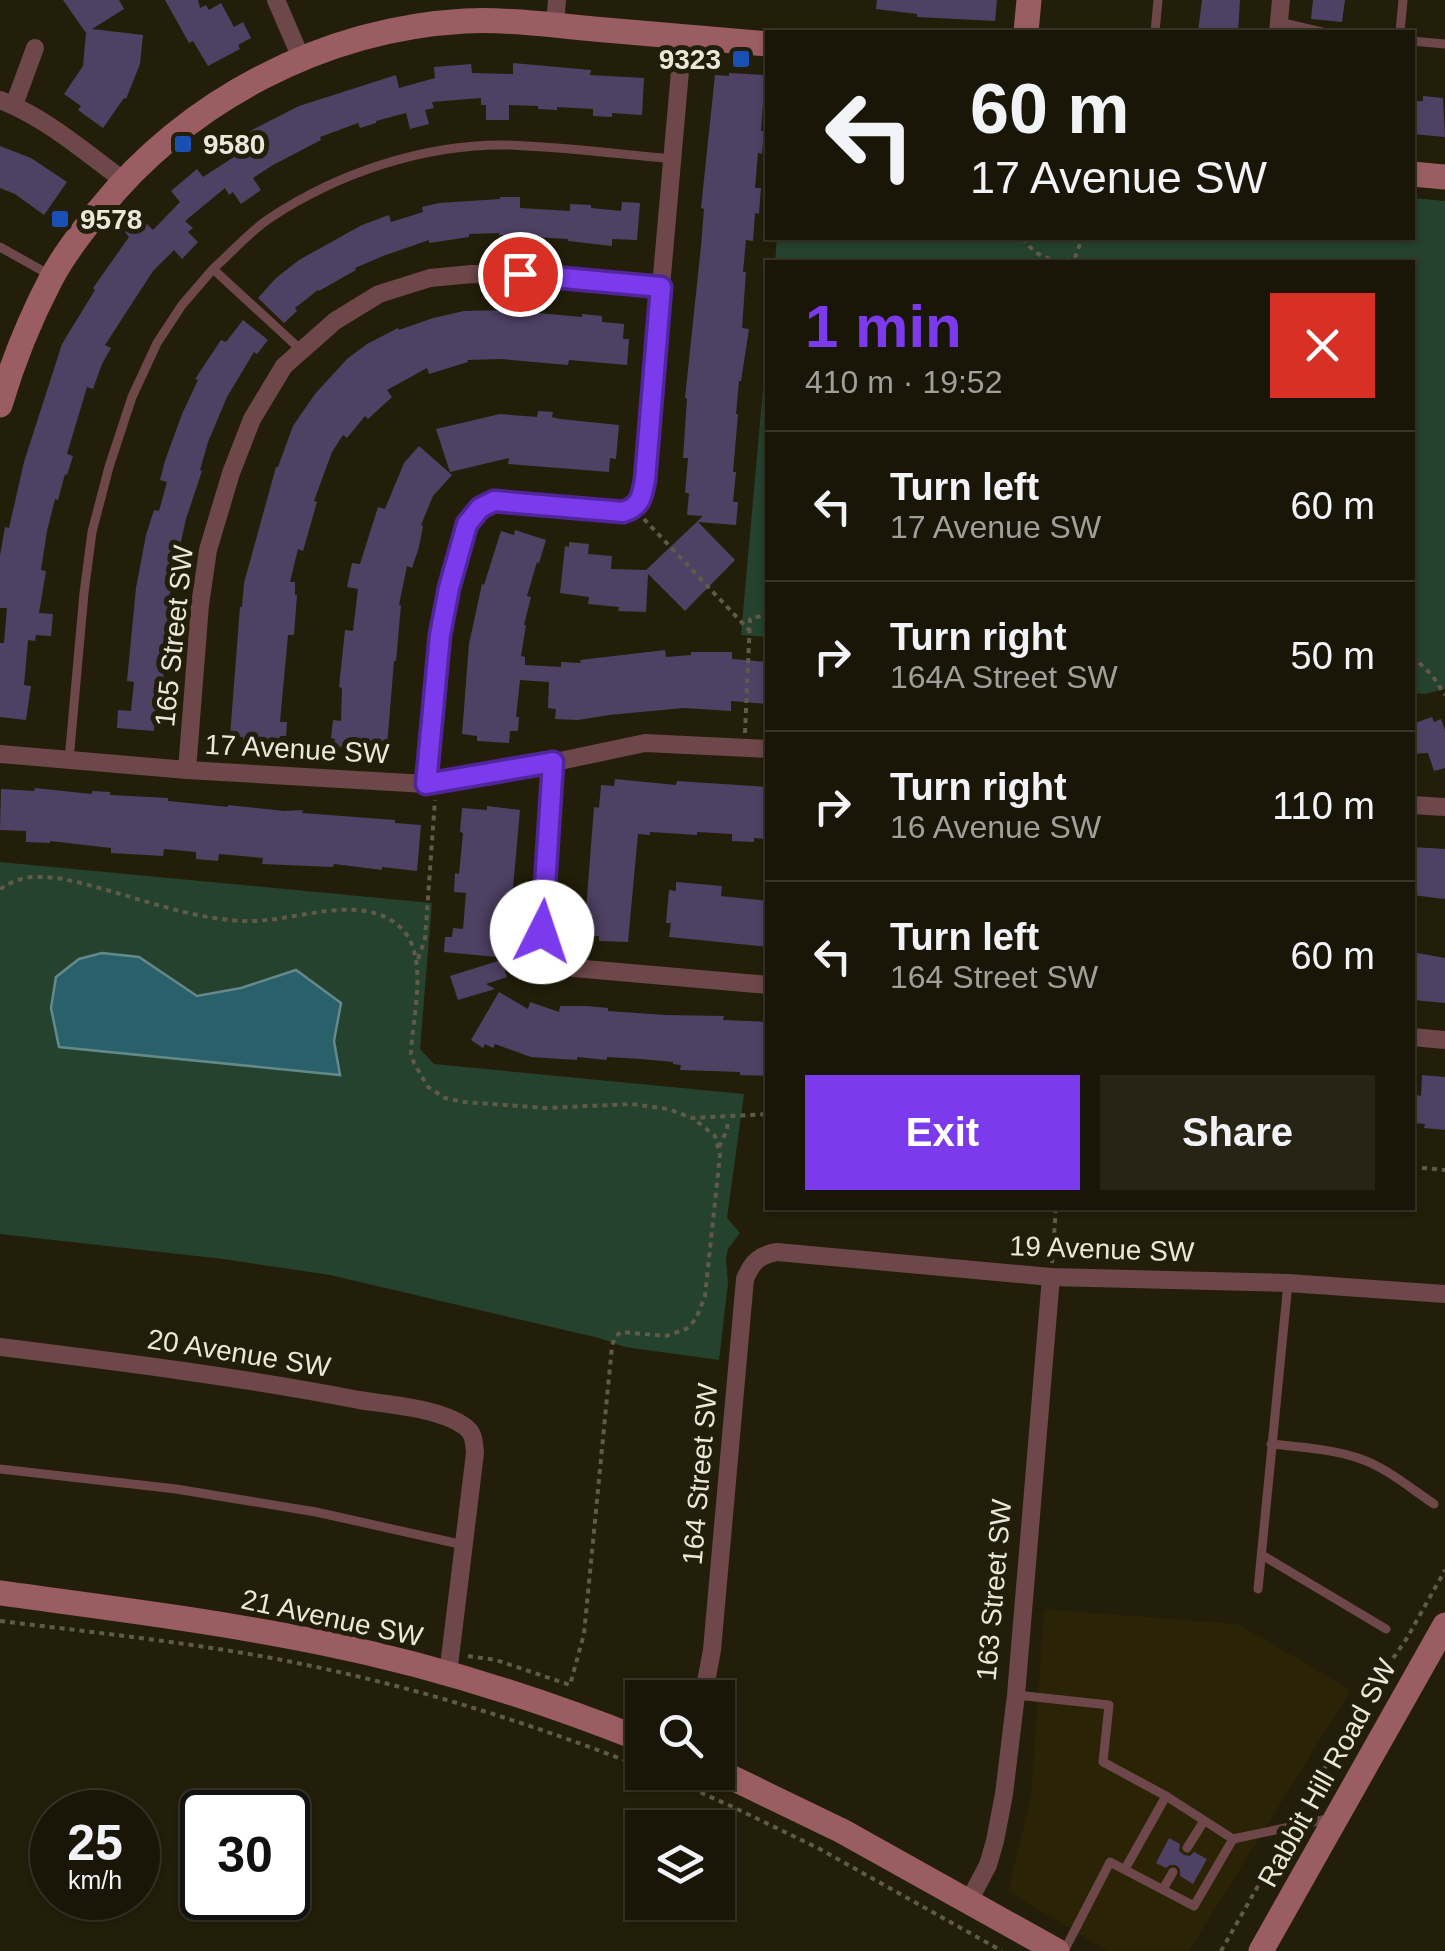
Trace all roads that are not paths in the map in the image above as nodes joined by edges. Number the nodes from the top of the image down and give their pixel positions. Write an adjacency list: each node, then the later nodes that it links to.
1 (276, 0): 17 (street)
2 (1030, 0): 9 (street)
3 (1158, 0): 10 (lane)
4 (1281, 0): 8 (street)
5 (1403, 0): 11 (lane)
6 (422, 12): 7 (street); 17 (street)
7 (556, 13): 12 (street)
8 (1278, 28)
9 (1026, 30)
10 (1155, 30)
11 (1400, 30)
12 (684, 37): 14 (street); 19 (street)
13 (1415, 41): 15 (lane)
14 (765, 44)
15 (1445, 44)
16 (36, 48): 18 (street)
17 (301, 58): 22 (street)
18 (7, 103): 22 (street)
19 (674, 158): 24 (lane); 26 (street)
20 (1415, 174): 21 (street)
21 (1445, 176)
22 (124, 180): 25 (street)
23 (0, 247): 25 (lane)
24 (213, 269): 27 (lane); 31 (lane)
25 (52, 276): 28 (street)
26 (661, 287): 27 (street, 165 Street SW); 34 (street)
27 (302, 350): 33 (street, 165 Street SW)
28 (0, 405)
29 (765, 749): 32 (street, 17 Avenue SW)
30 (0, 754): 31 (street, 17 Avenue SW)
31 (69, 760): 33 (street, 17 Avenue SW)
32 (553, 762): 34 (street, 17 Avenue SW); 37 (street)
33 (187, 770): 34 (street, 17 Avenue SW)
34 (431, 783)
35 (1415, 804): 36 (street)
36 (1445, 807)
37 (765, 985)
38 (1415, 1037): 39 (street)
39 (1445, 1040)
40 (758, 1258): 41 (street, 19 Avenue SW); 54 (street, 164 Street SW)
41 (1050, 1277): 42 (street, 19 Avenue SW); 56 (street, 163 Street SW)
42 (1288, 1283): 43 (street, 19 Avenue SW); 45 (lane)
43 (1445, 1294)
44 (0, 1348): 48 (street, 20 Avenue SW)
45 (1272, 1444): 47 (lane); 49 (lane)
46 (0, 1468): 48 (lane)
47 (1434, 1504)
48 (464, 1545): 55 (street)
49 (1262, 1556): 50 (lane); 53 (lane)
50 (1258, 1588)
51 (0, 1593): 55 (street, 21 Avenue SW)
52 (1445, 1625): 60 (street, Rabbit Hill Road SW)
53 (1386, 1629)
54 (706, 1680)
55 (453, 1684): 57 (street, 21 Avenue SW)
56 (1016, 1695): 59 (lane); 67 (street, 163 Street SW)
57 (625, 1734)
58 (735, 1779): 67 (street)
59 (1166, 1796): 61 (lane); 64 (lane)
60 (1335, 1818): 62 (lane); 69 (street, Rabbit Hill Road SW)
61 (1204, 1820): 62 (lane); 63 (lane)
62 (1233, 1839): 66 (lane)
63 (1187, 1848)
64 (1125, 1869): 66 (lane); 68 (lane)
65 (1173, 1872): 66 (lane)
66 (1163, 1889)
67 (969, 1901): 68 (street)
68 (1060, 1951)
69 (1261, 1951)

